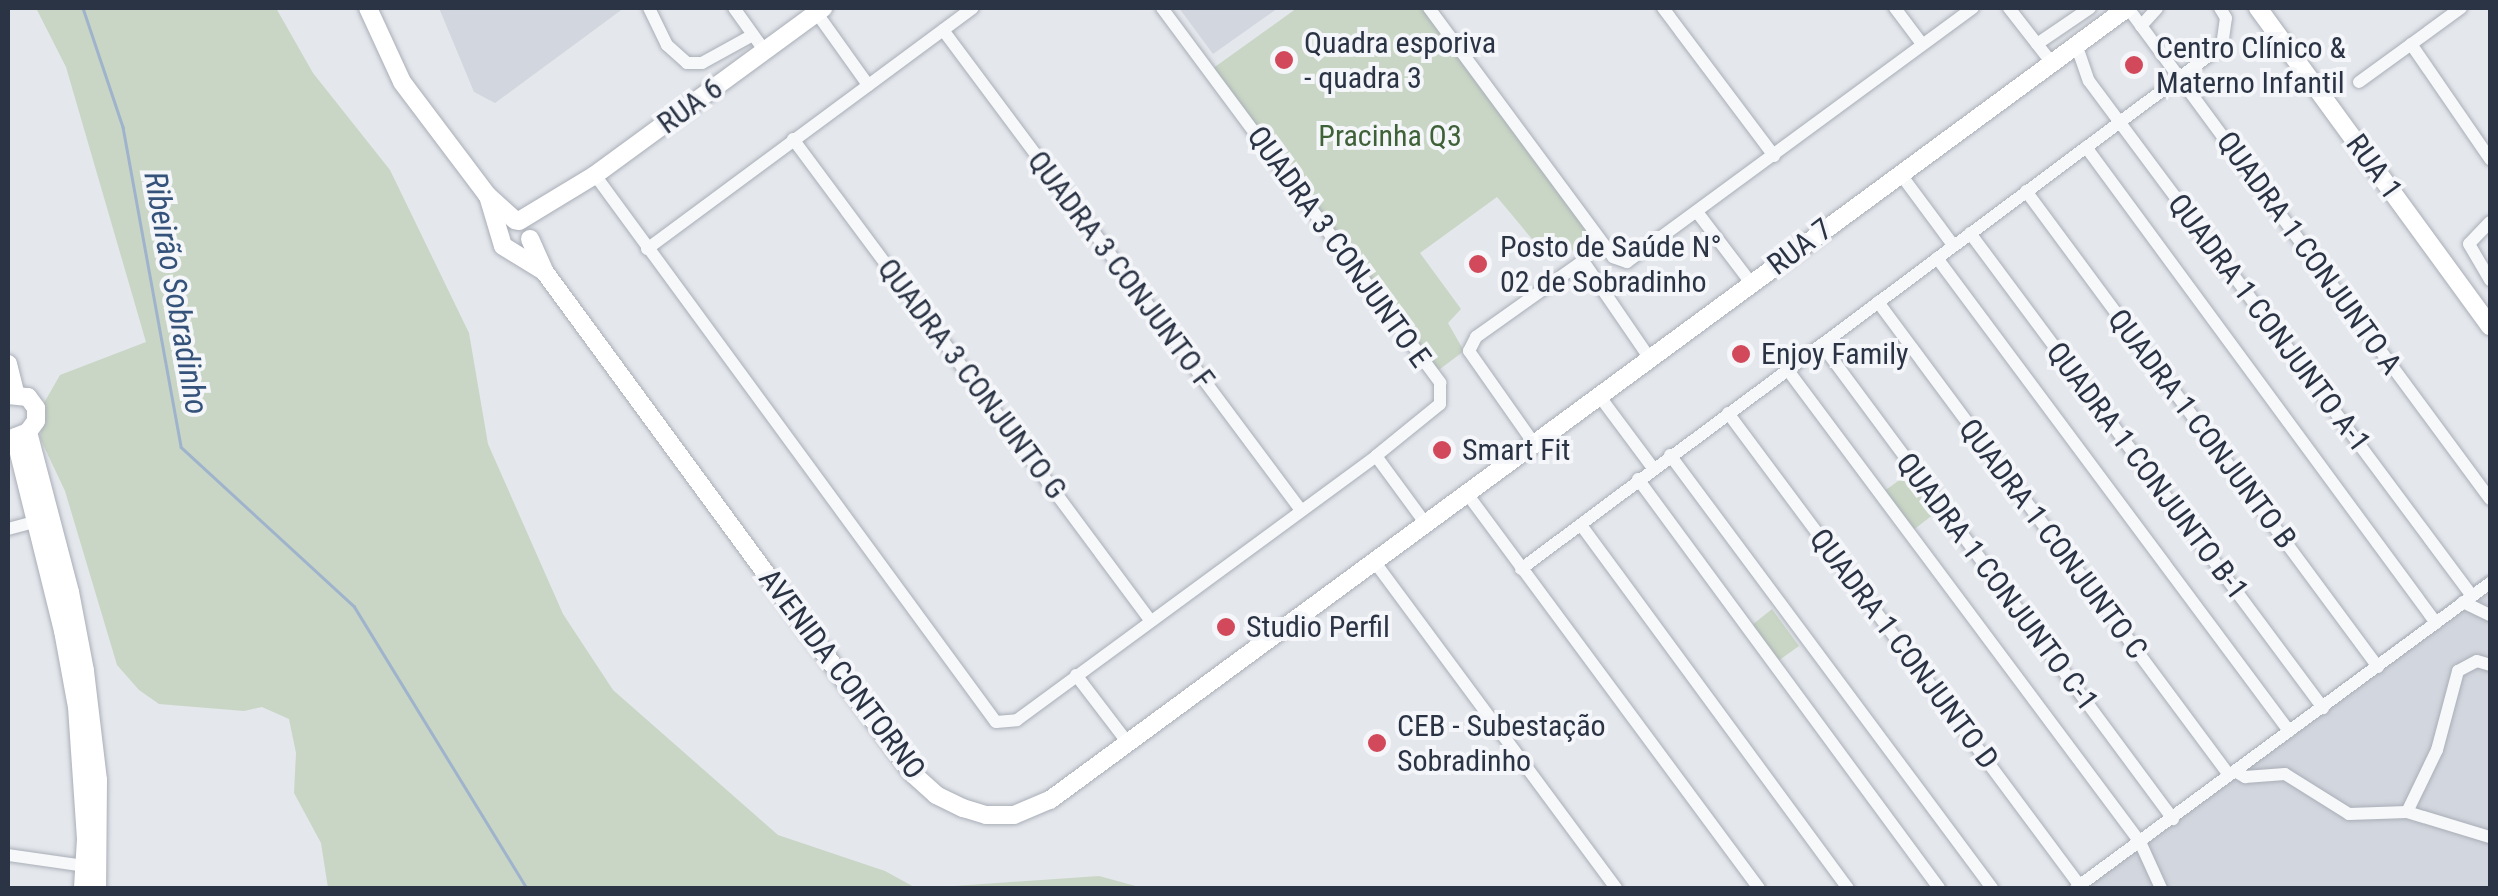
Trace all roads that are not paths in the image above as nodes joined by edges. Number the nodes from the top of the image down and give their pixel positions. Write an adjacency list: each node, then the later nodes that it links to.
1 (368, 8): 40 (main road)
2 (649, 8): 20 (street)
3 (734, 8): 20 (street)
4 (973, 8): 19 (street)
5 (1162, 8): 59 (street, QUADRA 3 CONJUNTO E)
6 (1429, 8): 38 (street)
7 (1663, 8): 33 (street)
8 (1895, 8): 21 (street)
9 (1973, 8): 21 (street)
10 (2009, 8): 22 (street)
11 (2090, 8): 22 (street)
12 (2127, 8): 18 (street, QUADRA 1 CONJUNTO A); 23 (main road, RUA 7)
13 (2157, 8): 18 (street)
14 (2220, 8): 27 (street)
15 (2258, 8): 48 (main road, RUA 1)
16 (2461, 8): 24 (street)
17 (819, 10): 25 (main road, RUA 6); 29 (street)
18 (2142, 26): 27 (street, QUADRA 1 CONJUNTO A)
19 (943, 30): 29 (street); 65 (street, QUADRA 3 CONJUNTO F)
20 (753, 35): 25 (street)
21 (1922, 44): 33 (street)
22 (2036, 44): 26 (street)
23 (2076, 44): 26 (main road, RUA 7); 30 (street, QUADRA 1 CONJUNTO A-1)
24 (2411, 44): 28 (street); 34 (street)
25 (764, 50): 36 (main road, RUA 6)
26 (2051, 62): 35 (main road, RUA 7)
27 (2181, 78): 30 (street); 64 (street, QUADRA 1 CONJUNTO A)
28 (2359, 82)
29 (868, 85): 31 (street)
30 (2120, 122): 32 (street); 73 (street, QUADRA 1 CONJUNTO A-1)
31 (793, 139): 43 (street); 75 (street, QUADRA 3 CONJUNTO G)
32 (2086, 147): 37 (street); 76 (street, QUADRA 1 CONJUNTO A-1)
33 (1774, 156): 38 (street)
34 (2490, 159)
35 (1899, 172): 42 (street); 46 (main road, RUA 7)
36 (595, 175): 40 (main road, RUA 6); 43 (street)
37 (2026, 191): 41 (street); 78 (street, QUADRA 1 CONJUNTO B)
38 (1697, 212): 46 (street)
39 (2490, 222): 45 (street)
40 (519, 233): 82 (main road, AVENIDA CONTORNO)
41 (1970, 233): 42 (street); 80 (street, QUADRA 1 CONJUNTO B-1)
42 (1952, 246): 44 (street)
43 (647, 249): 79 (street)
44 (1937, 258): 47 (street); 81 (street, QUADRA 1 CONJUNTO B-1)
45 (2490, 280)
46 (1751, 283): 51 (main road, RUA 7)
47 (1878, 302): 50 (street); 83 (street, QUADRA 1 CONJUNTO C)
48 (2484, 305): 49 (main road, RUA 1)
49 (2490, 326)
50 (1822, 345): 53 (street); 85 (street, QUADRA 1 CONJUNTO C-1)
51 (1650, 359): 55 (main road, RUA 7); 58 (street)
52 (8, 364): 54 (main road)
53 (1787, 369): 56 (street); 87 (street, QUADRA 1 CONJUNTO C-1)
54 (11, 394): 57 (main road)
55 (1600, 397): 58 (main road, RUA 7); 61 (street)
56 (1728, 413): 60 (street); 90 (street, QUADRA 1 CONJUNTO D)
57 (17, 434): 66 (main road); 92 (main road)
58 (1535, 445): 63 (main road, RUA 7)
59 (1376, 456): 65 (street); 67 (street)
60 (1670, 456): 61 (street); 97 (street)
61 (1653, 468): 62 (street)
62 (1638, 478): 68 (street); 96 (street)
63 (1468, 495): 67 (main road, RUA 7); 71 (street)
64 (2490, 499)
65 (1300, 509): 75 (street)
66 (37, 521): 69 (street); 89 (main road)
67 (1426, 524): 70 (main road, AVENIDA CONTORNO)
68 (1580, 525): 71 (street); 95 (street)
69 (8, 530)
70 (1374, 560): 82 (main road, AVENIDA CONTORNO); 93 (street)
71 (1520, 569): 94 (street)
72 (2490, 583): 73 (street)
73 (2467, 599): 74 (street); 76 (street)
74 (2490, 615)
75 (1150, 620): 79 (street)
76 (2436, 623): 78 (street)
77 (2490, 665): 84 (street)
78 (2378, 666): 80 (street)
79 (1076, 675): 82 (street)
80 (2324, 708): 81 (street)
81 (2289, 732): 83 (street)
82 (1128, 743)
83 (2232, 773): 84 (street); 85 (street)
84 (2407, 812): 86 (street)
85 (2173, 819): 87 (street)
86 (2490, 837)
87 (2140, 842): 90 (street); 98 (street, QUADRA 1 CONJUNTO C-1)
88 (8, 855): 89 (street)
89 (85, 866): 91 (main road)
90 (2078, 887)
91 (82, 888)
92 (97, 888)
93 (1616, 888)
94 (1759, 888)
95 (1848, 888)
96 (1939, 888)
97 (1992, 888)
98 (2161, 888)

